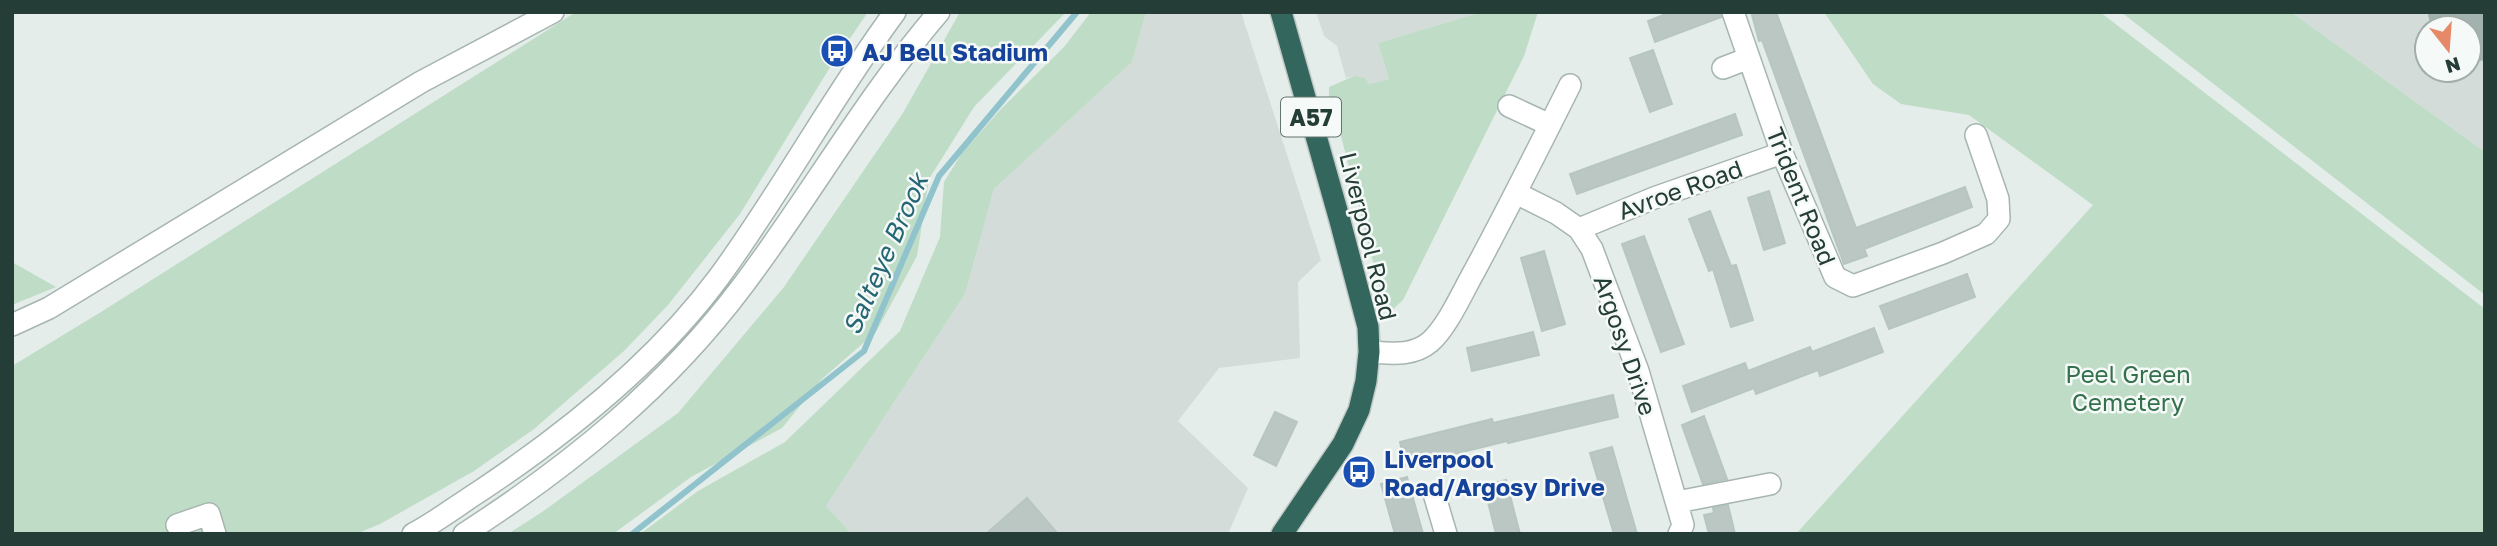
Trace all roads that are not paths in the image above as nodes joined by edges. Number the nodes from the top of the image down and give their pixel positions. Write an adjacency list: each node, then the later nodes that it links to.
1 (553, 12): 15 (street)
2 (895, 12): 22 (street)
3 (939, 12): 23 (street)
4 (1281, 12): 16 (highway, Liverpool Road / A57)
5 (1733, 12): 6 (street, Trident Road)
6 (1749, 58): 7 (street); 12 (street, Trident Road)
7 (1723, 68)
8 (1570, 85): 10 (street, Liverpool Road)
9 (1509, 106): 10 (street)
10 (1550, 125): 13 (street, Liverpool Road)
11 (1976, 135): 12 (street, Trident Road)
12 (1782, 153): 14 (street, Avroe Road)
13 (1516, 193): 14 (street, Argosy Drive); 16 (street, Liverpool Road)
14 (1579, 229): 19 (street, Argosy Drive)
15 (12, 325)
16 (1369, 352): 24 (highway, Liverpool Road / A57)
17 (1770, 484): 19 (street)
18 (1435, 497): 25 (street)
19 (1677, 502): 26 (street, Argosy Drive)
20 (212, 524): 21 (street)
21 (177, 531)
22 (413, 534)
23 (464, 534)
24 (1282, 534)
25 (1446, 534)
26 (1679, 534)

